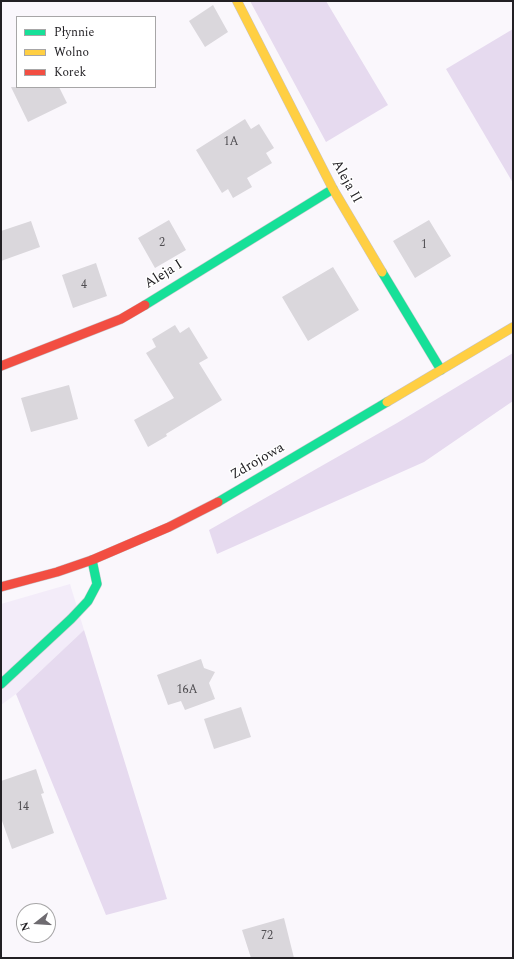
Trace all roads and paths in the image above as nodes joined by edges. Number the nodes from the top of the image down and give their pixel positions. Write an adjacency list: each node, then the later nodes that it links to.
1 (237, 1): 2 (street, Aleja II)
2 (333, 189): 4 (street, Aleja I); 5 (street, Aleja II)
3 (513, 327): 5 (street, Zdrojowa)
4 (1, 366)
5 (441, 370): 6 (street, Zdrojowa)
6 (92, 560): 7 (street, Zdrojowa); 8 (street)
7 (1, 587)
8 (1, 684)

